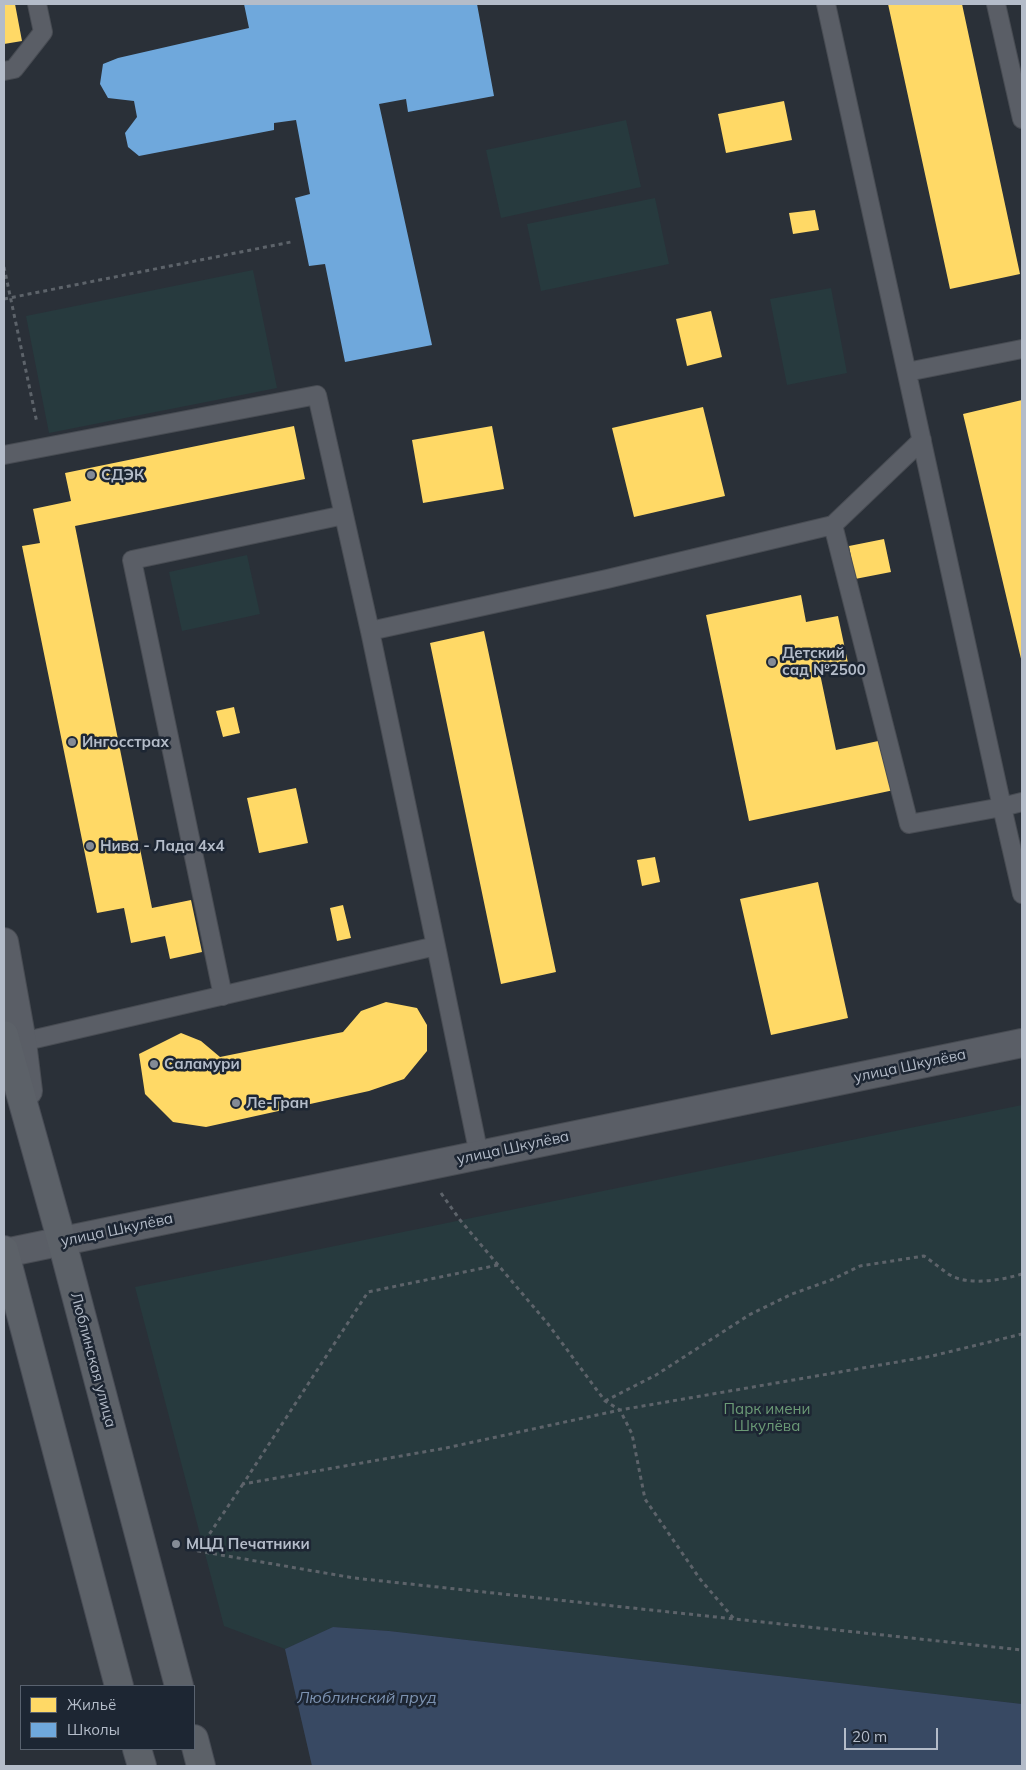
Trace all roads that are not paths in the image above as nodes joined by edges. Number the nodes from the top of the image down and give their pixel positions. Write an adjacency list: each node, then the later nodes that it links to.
1 (37, 4): 4 (lane)
2 (826, 4): 7 (lane)
3 (996, 4): 5 (lane)
4 (4, 71)
5 (1022, 119)
6 (1022, 349): 7 (lane)
7 (907, 372): 8 (lane)
8 (922, 440): 11 (lane); 14 (lane)
9 (4, 455): 10 (lane)
10 (344, 515): 12 (lane); 18 (lane)
11 (833, 525): 12 (lane); 14 (lane)
12 (370, 631): 17 (lane)
13 (1022, 802): 14 (lane)
14 (1002, 807): 15 (lane)
15 (1022, 894)
16 (4, 942): 19 (street)
17 (436, 946): 18 (lane); 21 (lane)
18 (222, 996): 19 (lane)
19 (13, 1039): 22 (main road, Люблинская улица)
20 (1022, 1043): 21 (street, улица Шкулёва)
21 (479, 1155): 22 (street, улица Шкулёва)
22 (62, 1242): 23 (street, улица Шкулёва); 25 (main road, Люблинская улица)
23 (4, 1252): 24 (main road)
24 (119, 1685)
25 (180, 1685)
26 (195, 1744): 29 (main road)
27 (137, 1750): 28 (main road)
28 (142, 1766)
29 (201, 1766)

